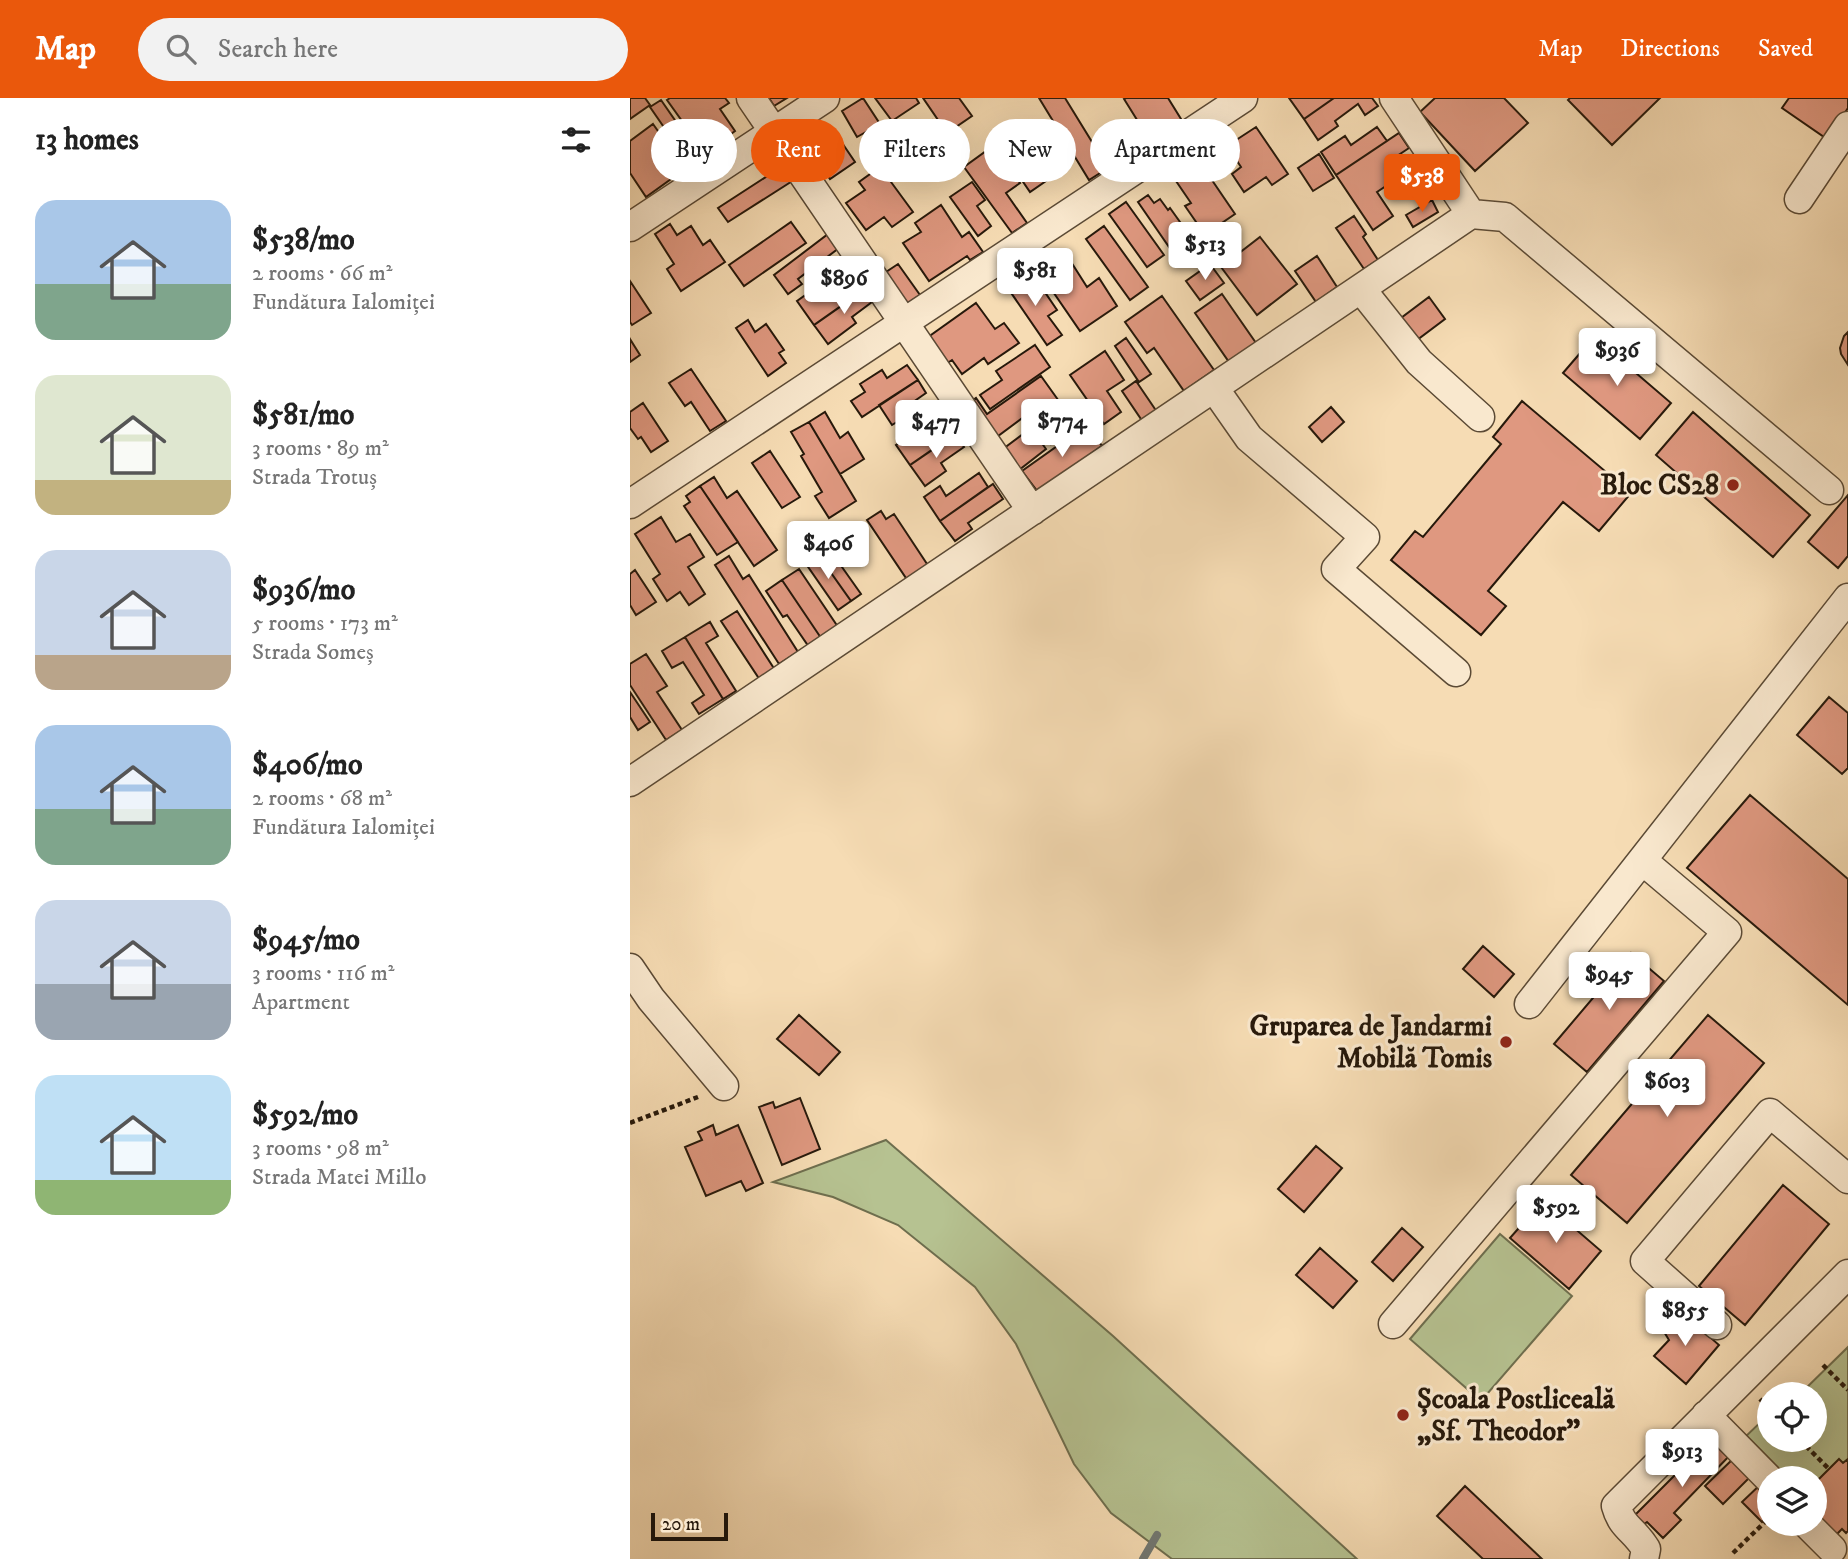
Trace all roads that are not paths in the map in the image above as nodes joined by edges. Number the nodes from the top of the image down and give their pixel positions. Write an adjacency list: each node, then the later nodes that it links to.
1 (751, 98): 5 (street)
2 (825, 98): 6 (street)
3 (1243, 98): 14 (street)
4 (1394, 98): 11 (street)
5 (765, 119)
6 (794, 119)
7 (1848, 126): 10 (street)
8 (751, 147): 12 (street)
9 (808, 182): 14 (street)
10 (1799, 199)
11 (1471, 214): 13 (street); 17 (street)
12 (630, 227)
13 (1361, 289): 15 (street); 16 (street)
14 (904, 323): 18 (street); 19 (street)
15 (1214, 388): 19 (street); 21 (street)
16 (1480, 417)
17 (1829, 490)
18 (630, 504)
19 (1031, 511): 22 (street)
20 (1848, 598): 23 (street)
21 (1456, 672)
22 (630, 782)
23 (1643, 861): 25 (street); 29 (street)
24 (630, 968): 26 (street)
25 (1529, 1004)
26 (724, 1086)
27 (1848, 1179): 30 (street)
28 (1848, 1276): 31 (street)
29 (1393, 1324)
30 (1717, 1325)
31 (1706, 1415): 32 (street); 35 (street)
32 (1757, 1467)
33 (1819, 1536): 34 (street)
34 (1832, 1549)
35 (1644, 1559)

